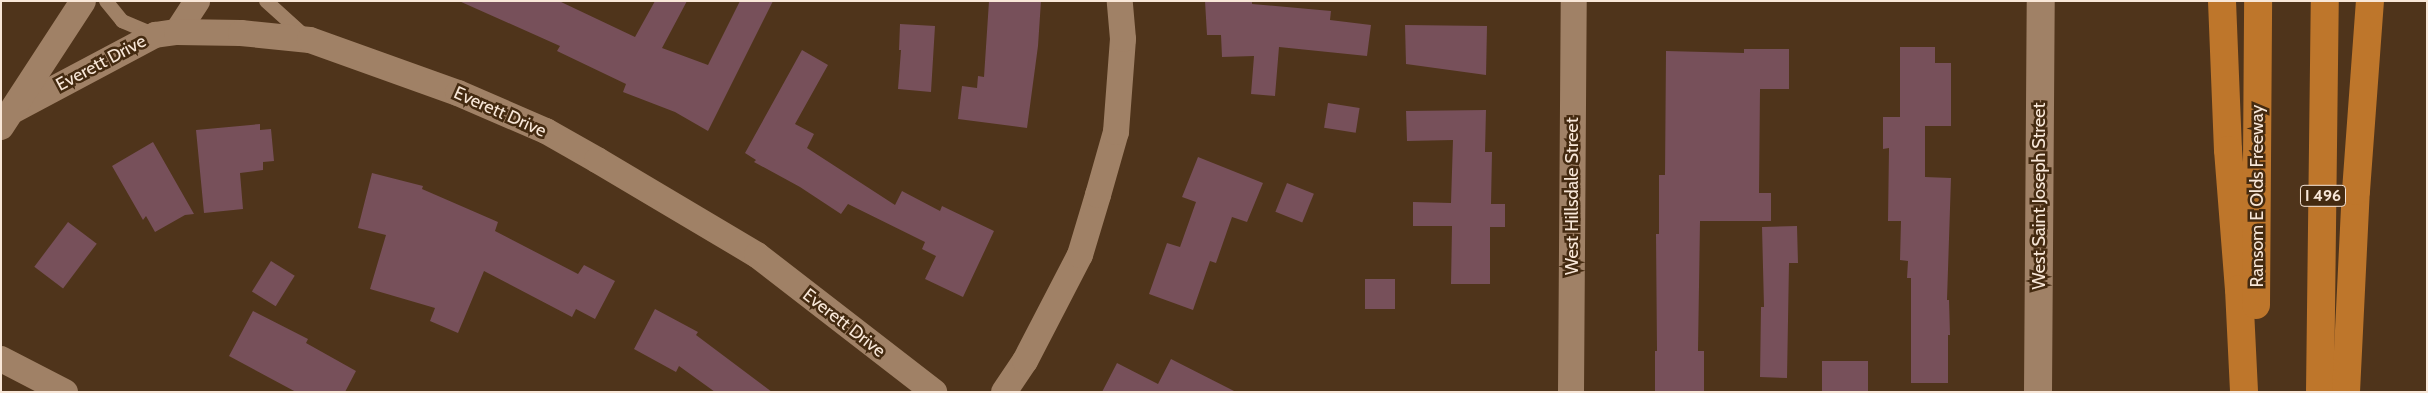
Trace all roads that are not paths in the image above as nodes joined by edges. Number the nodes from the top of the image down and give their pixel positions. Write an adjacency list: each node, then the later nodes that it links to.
1 (83, 1): 14 (street)
2 (106, 1): 12 (lane)
3 (197, 1): 12 (street)
4 (266, 1): 13 (lane)
5 (1120, 1): 18 (street)
6 (1574, 1): 19 (street, West Hillsdale Street)
7 (2041, 1): 20 (main road, West Saint Joseph Street)
8 (2222, 1): 21 (highway)
9 (2258, 1): 22 (highway, Ransom E Olds Freeway)
10 (2325, 1): 23 (highway, I 496)
11 (2370, 1): 24 (highway)
12 (166, 33): 13 (street, Everett Drive); 14 (street, Everett Drive)
13 (310, 40): 17 (street, Everett Drive)
14 (8, 118)
15 (1, 359): 16 (street)
16 (65, 392)
17 (934, 392)
18 (1004, 392)
19 (1571, 392)
20 (2038, 392)
21 (2244, 392)
22 (2256, 392)
23 (2320, 392)
24 (2346, 392)

